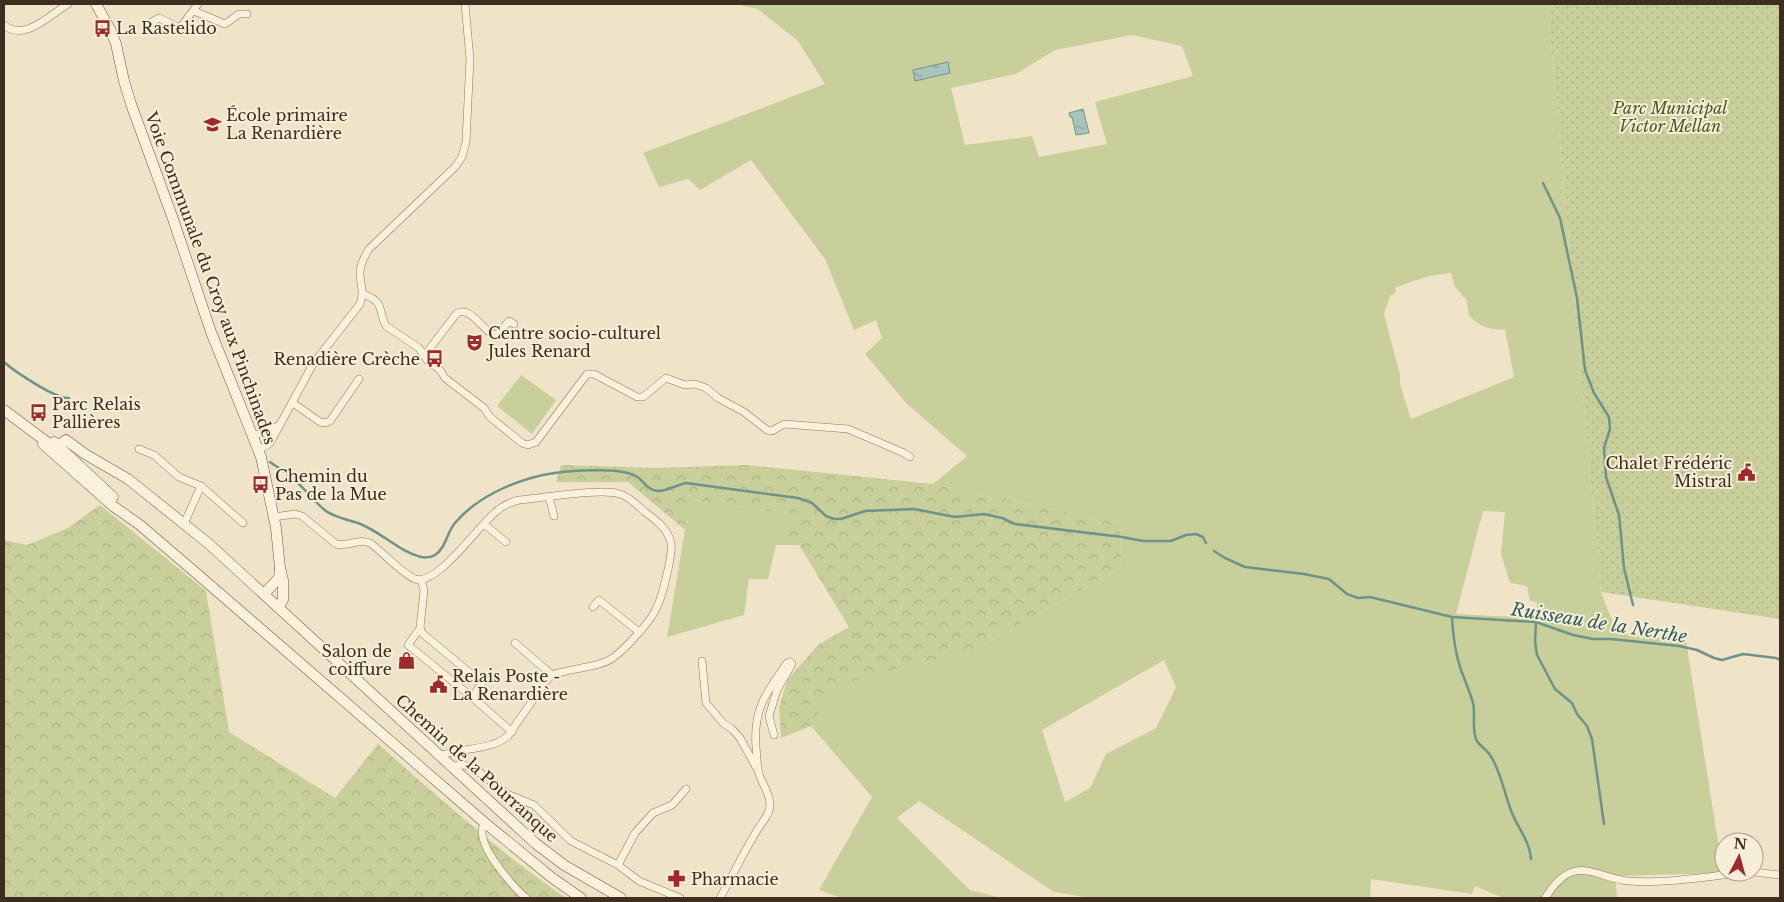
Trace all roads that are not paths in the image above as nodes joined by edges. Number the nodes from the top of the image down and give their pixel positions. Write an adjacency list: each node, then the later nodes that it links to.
1 (68, 4): 8 (street)
2 (96, 4): 18 (street, Voie Communale du Croy aux Pinchinades)
3 (198, 4): 5 (street)
4 (465, 4): 9 (street)
5 (194, 11): 6 (street); 7 (street)
6 (247, 14)
7 (148, 24)
8 (4, 25)
9 (363, 294): 11 (street); 14 (street)
10 (514, 324): 11 (street)
11 (424, 356): 22 (street)
12 (359, 379): 14 (street)
13 (4, 402): 19 (street)
14 (293, 403): 17 (street)
15 (4, 410): 19 (street)
16 (4, 415): 30 (street)
17 (278, 426): 18 (street); 21 (street)
18 (253, 436): 21 (street, Voie Communale du Croy aux Pinchinades)
19 (62, 443): 28 (street); 30 (street)
20 (139, 449): 23 (street)
21 (258, 451): 26 (street, Voie Communale du Croy aux Pinchinades)
22 (910, 457)
23 (202, 486): 27 (street); 28 (street)
24 (550, 497): 25 (street); 29 (street); 38 (street)
25 (554, 516)
26 (274, 517): 32 (street, Voie Communale du Croy aux Pinchinades); 33 (street)
27 (243, 523)
28 (184, 524): 34 (street)
29 (484, 524): 31 (street); 33 (street)
30 (140, 525): 49 (street)
31 (506, 542)
32 (280, 568): 34 (street); 35 (street, Voie Communale du Croy aux Pinchinades)
33 (422, 580): 37 (street)
34 (264, 594): 35 (street, Chemin de la Pourranque)
35 (278, 607): 45 (street, Chemin de la Pourranque)
36 (594, 607): 38 (street)
37 (420, 628): 42 (street); 42 (street)
38 (639, 632): 41 (street)
39 (515, 643): 41 (street)
40 (702, 661): 47 (street)
41 (552, 675): 43 (street)
42 (472, 697): 43 (street)
43 (512, 732): 45 (street)
44 (774, 735): 47 (street)
45 (439, 756): 46 (street, Chemin de la Pourranque)
46 (451, 766): 50 (street); 56 (street, Chemin de la Pourranque)
47 (759, 774): 58 (street)
48 (686, 789): 50 (street)
49 (485, 823): 54 (street); 55 (street)
50 (618, 865): 57 (street)
51 (1764, 873): 52 (street)
52 (1780, 875)
53 (1714, 876): 59 (street)
54 (526, 898)
55 (581, 898)
56 (621, 898)
57 (680, 898)
58 (720, 898)
59 (1545, 898)

